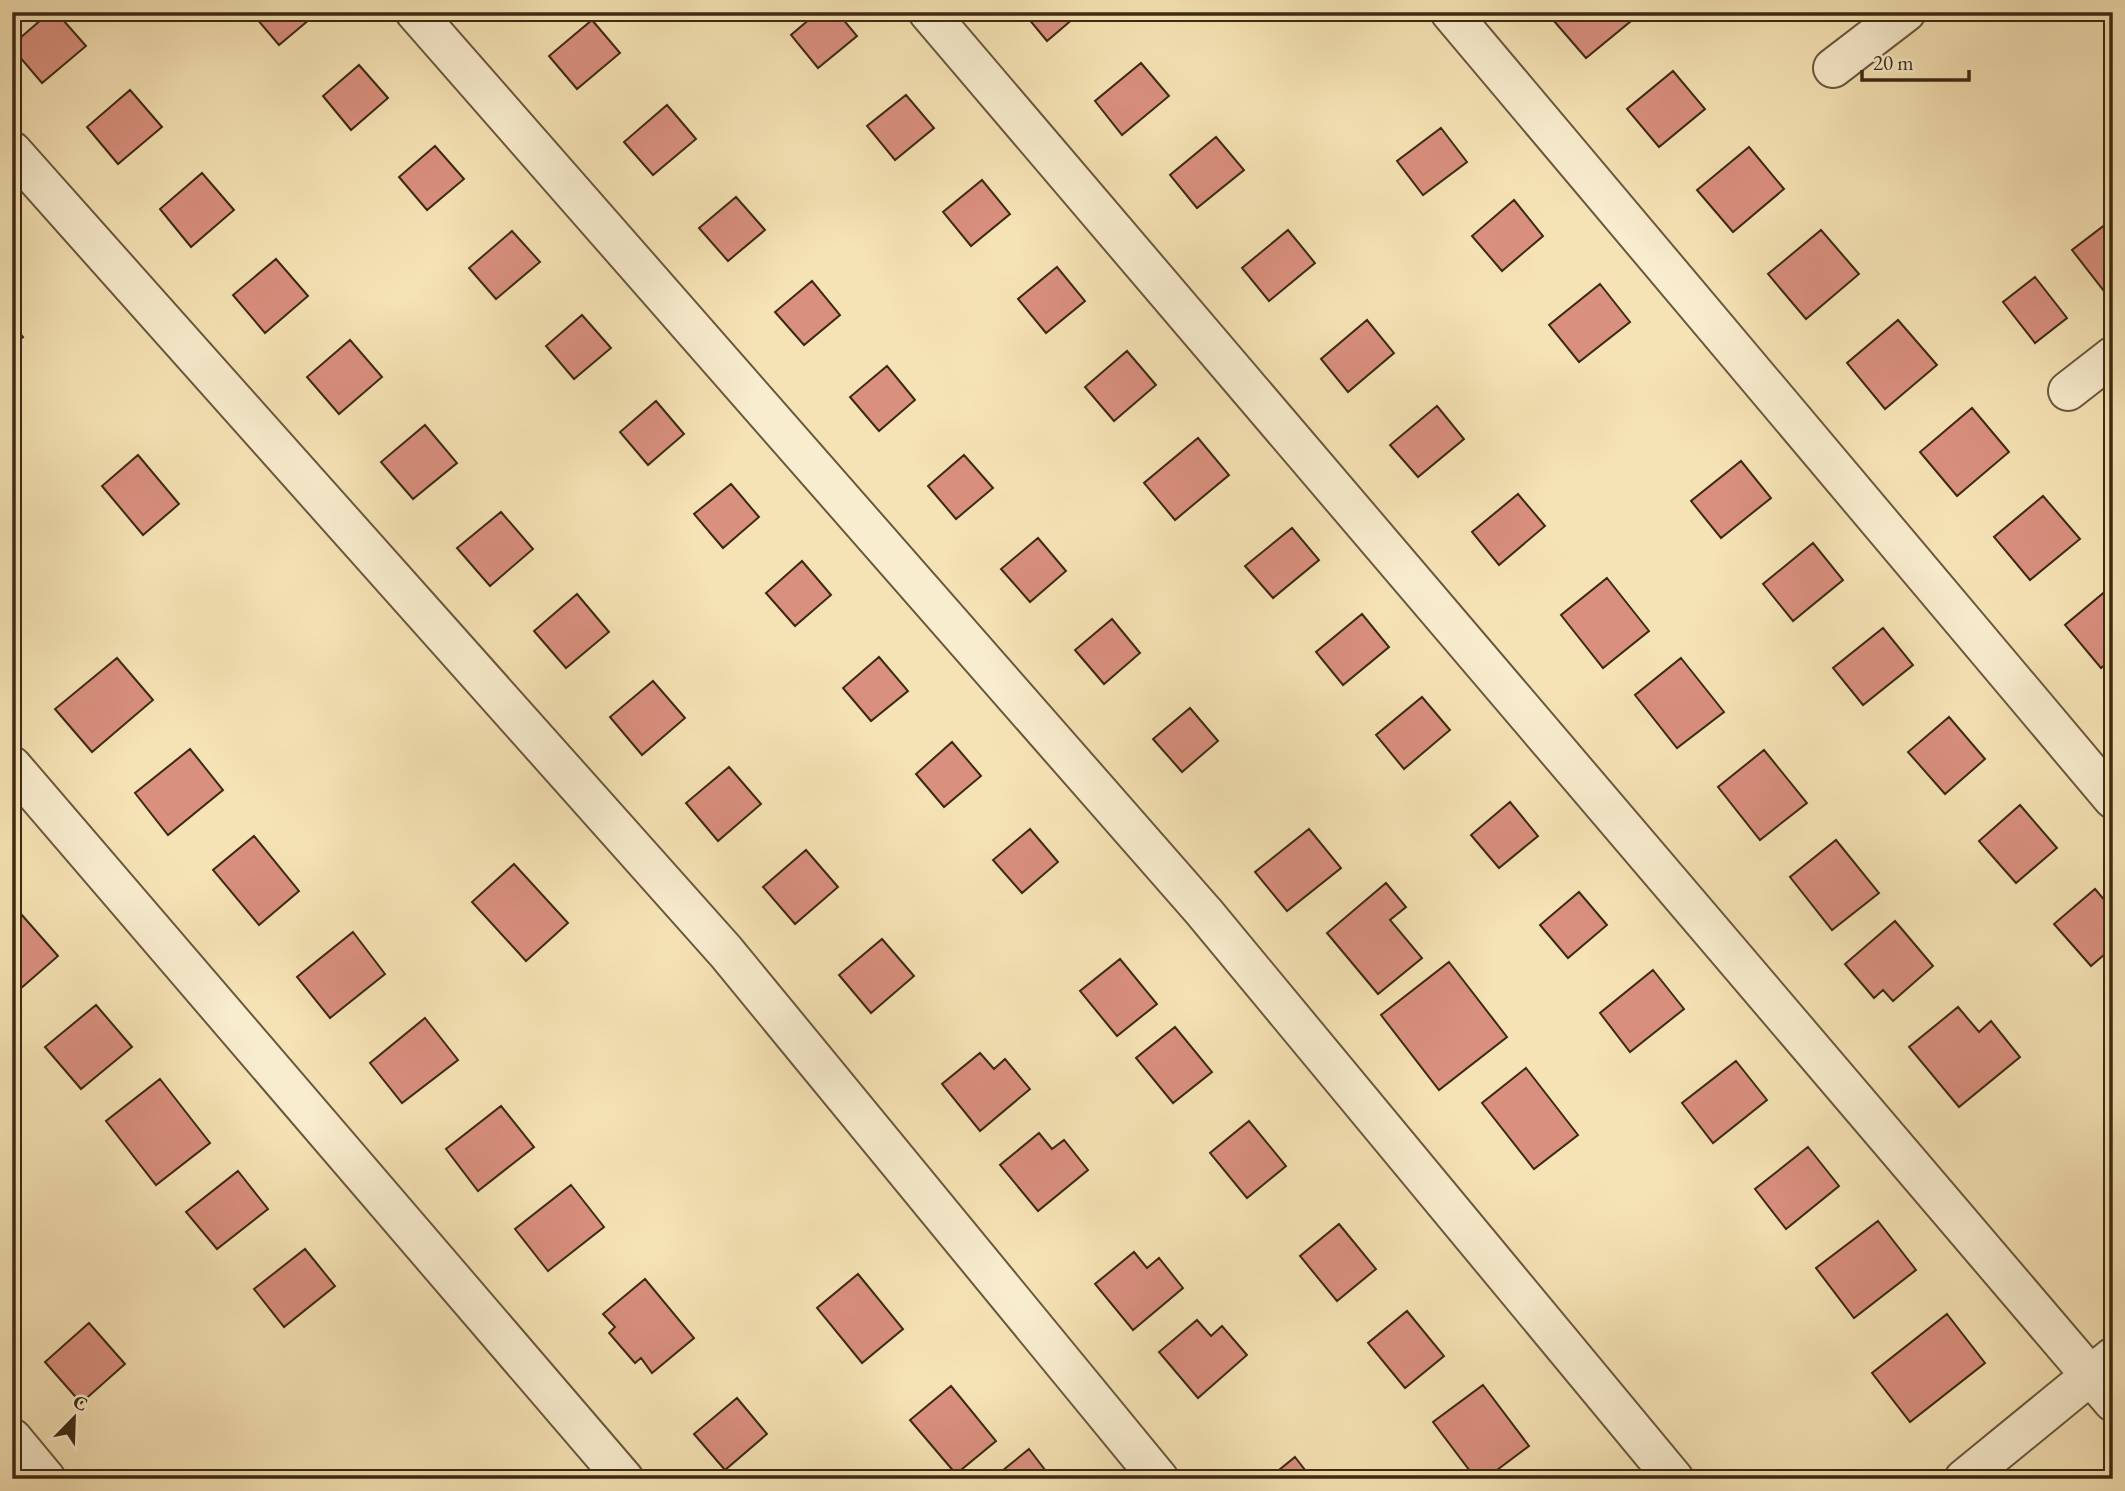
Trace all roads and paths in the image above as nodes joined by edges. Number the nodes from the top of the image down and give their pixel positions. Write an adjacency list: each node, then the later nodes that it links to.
1 (415, 12): 16 (street)
2 (928, 12): 11 (street)
3 (1450, 12): 10 (street)
4 (1906, 12): 5 (street)
5 (1833, 68)
6 (12, 151): 15 (street)
7 (2113, 356): 8 (street)
8 (2068, 391)
9 (12, 766): 14 (street)
10 (2113, 799)
11 (2105, 1378): 17 (street)
12 (12, 1438): 13 (street)
13 (46, 1479)
14 (624, 1479)
15 (1159, 1479)
16 (1674, 1479)
17 (1964, 1479)

